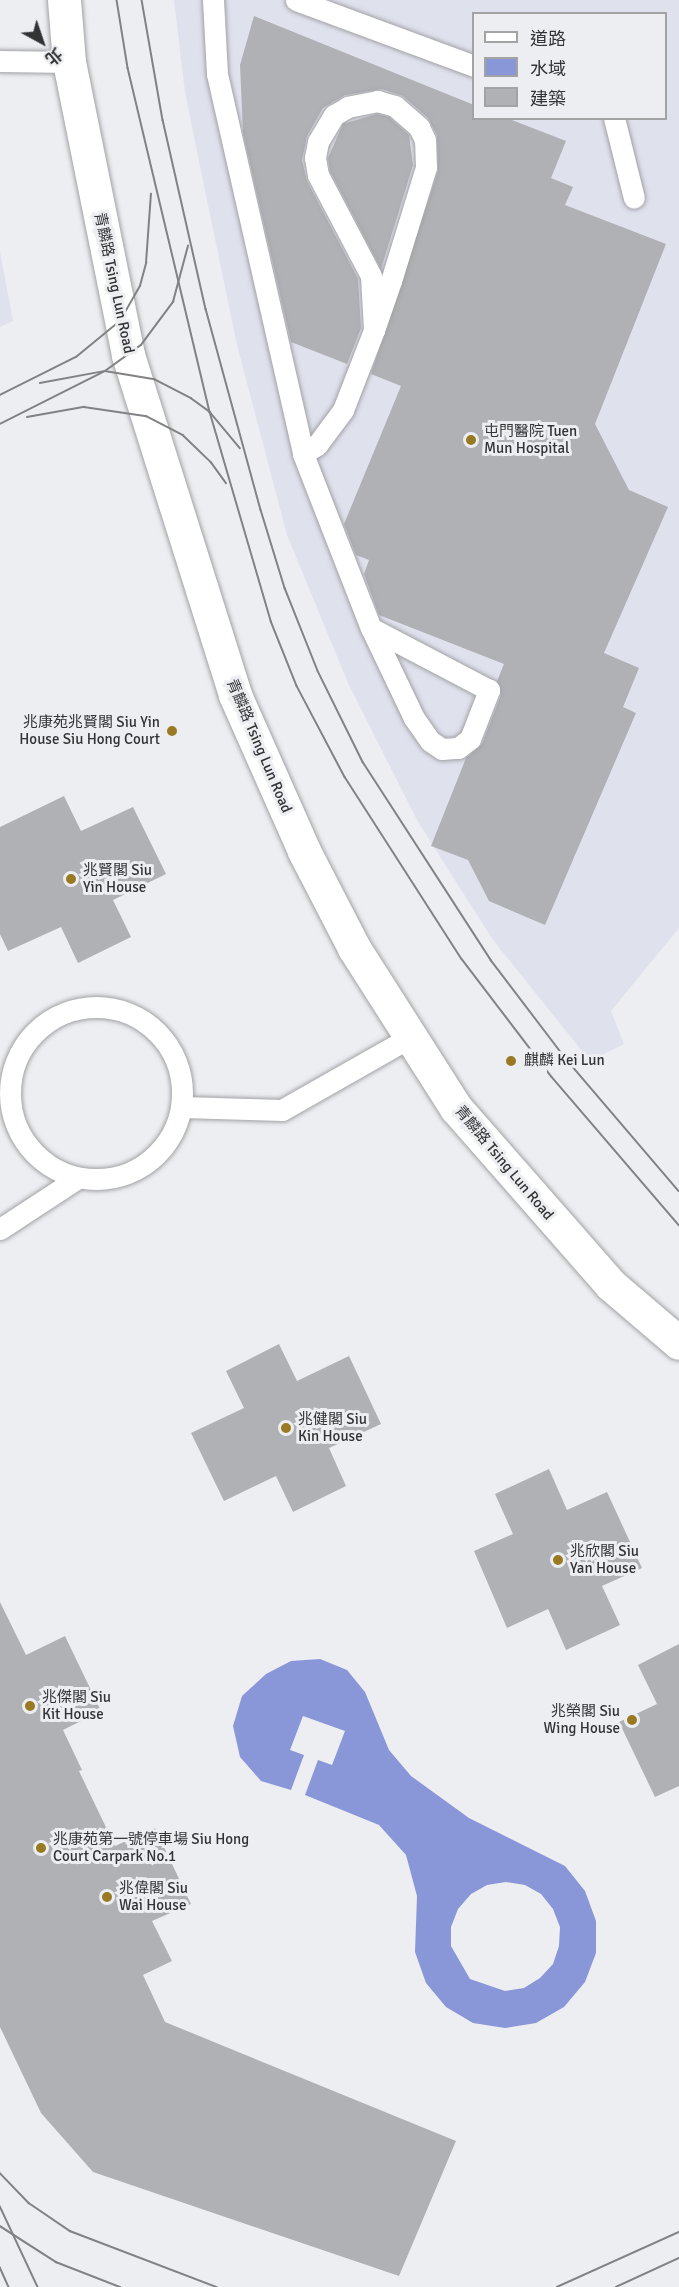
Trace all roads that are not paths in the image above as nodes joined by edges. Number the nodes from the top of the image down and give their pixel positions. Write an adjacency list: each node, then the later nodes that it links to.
1 (64, 0): 5 (street, 青麟路 Tsing Lun Road)
2 (213, 0): 10 (lane)
3 (296, 0): 6 (lane)
4 (0, 61): 5 (lane)
5 (69, 62): 12 (street, 青麟路 Tsing Lun Road)
6 (472, 65)
7 (618, 120): 8 (lane)
8 (634, 198)
9 (374, 330): 9 (lane); 10 (lane)
10 (303, 454): 11 (lane)
11 (371, 628): 11 (lane)
12 (410, 1038): 13 (lane); 16 (street, 青麟路 Tsing Lun Road)
13 (182, 1107): 14 (lane); 14 (lane)
14 (78, 1178): 15 (lane)
15 (0, 1229)
16 (679, 1343)

